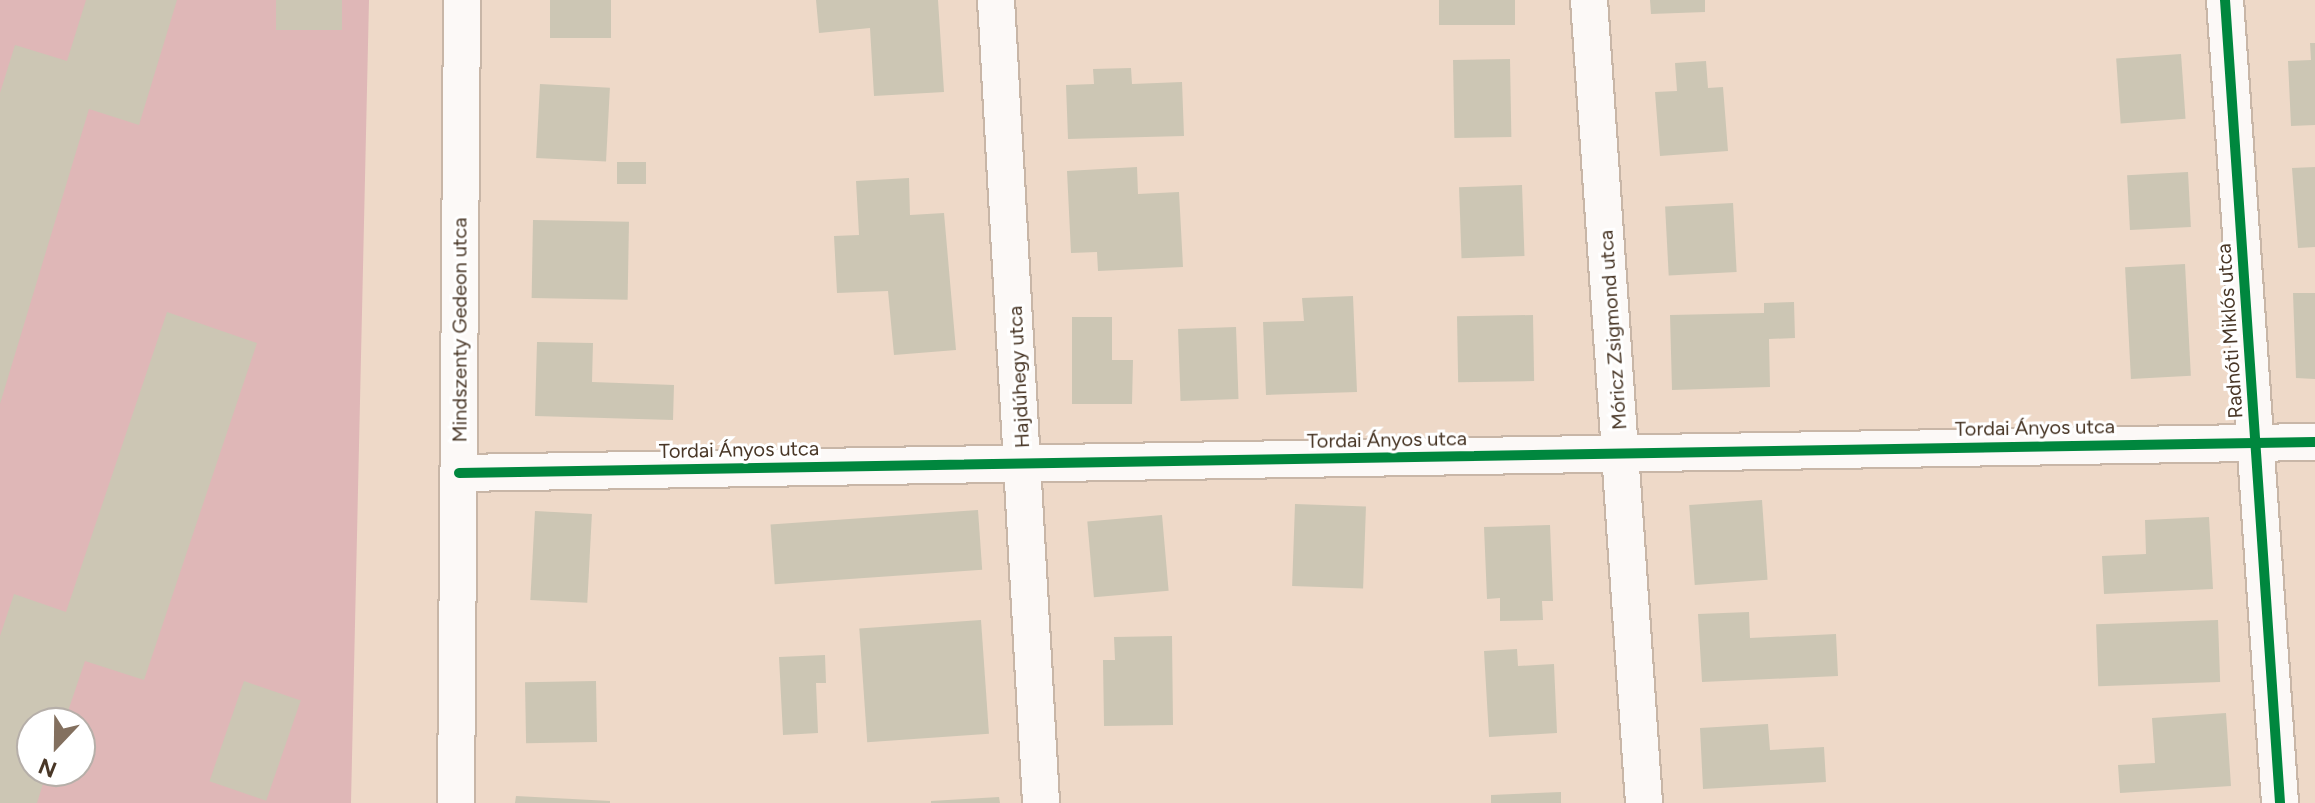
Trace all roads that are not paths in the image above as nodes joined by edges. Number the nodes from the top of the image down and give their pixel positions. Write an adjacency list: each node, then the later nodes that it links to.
1 (462, 0): 9 (street, Mindszenty Gedeon utca)
2 (996, 0): 8 (street, Hajdúhegy utca)
3 (1589, 0): 7 (street, Móricz Zsigmond utca)
4 (2225, 0): 5 (street, Radnóti Miklós utca)
5 (2255, 442): 6 (street, Tordai Ányos utca); 7 (street, Tordai Ányos utca); 13 (street, Radnóti Miklós utca)
6 (2315, 442)
7 (1622, 454): 8 (street, Tordai Ányos utca); 12 (street, Móricz Zsigmond utca)
8 (1024, 463): 9 (street, Tordai Ányos utca); 11 (street, Hajdúhegy utca)
9 (459, 473): 10 (street, Mindszenty Gedeon utca)
10 (456, 803)
11 (1041, 803)
12 (1644, 803)
13 (2280, 803)

